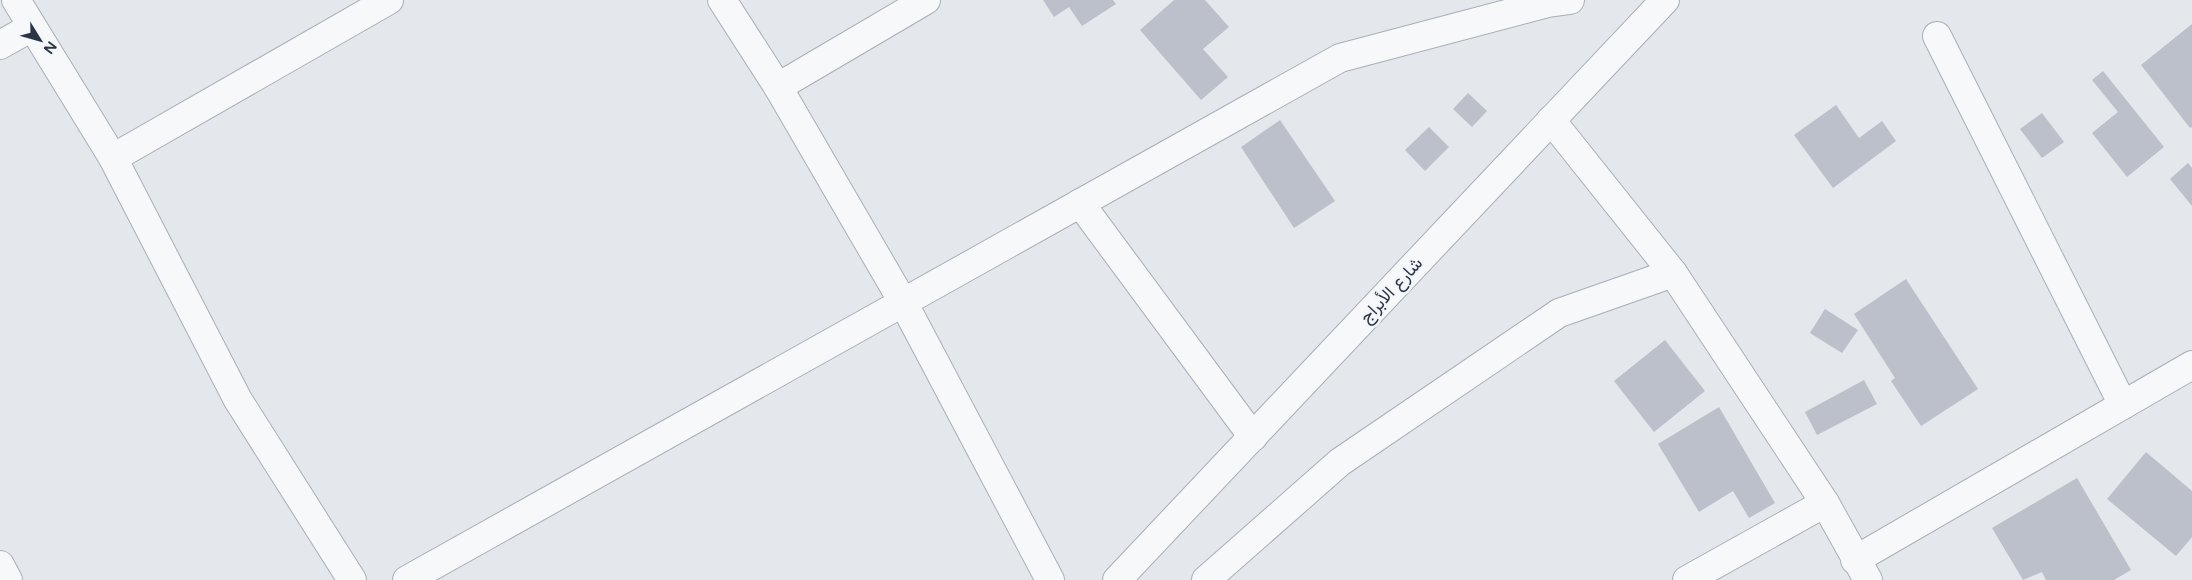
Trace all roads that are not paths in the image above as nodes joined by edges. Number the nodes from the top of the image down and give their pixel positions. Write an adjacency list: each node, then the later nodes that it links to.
1 (16, 0): 8 (street)
2 (389, 0): 7 (street)
3 (722, 0): 11 (street)
4 (926, 0): 11 (street)
5 (1570, 0): 14 (street)
6 (1665, 0): 12 (street, شارع الأبراج)
7 (362, 7): 13 (street)
8 (32, 27): 10 (street); 13 (street)
9 (1937, 36): 18 (street)
10 (0, 45)
11 (778, 87): 16 (street)
12 (1551, 120): 15 (street); 19 (street, شارع الأبراج)
13 (113, 158): 24 (street)
14 (1080, 203): 16 (street); 19 (street)
15 (1673, 273): 20 (street); 28 (street)
16 (903, 302): 25 (street); 26 (street)
17 (2192, 365): 18 (street)
18 (2123, 405): 22 (street)
19 (1253, 437): 27 (street, شارع الأبراج)
20 (1825, 503): 22 (street); 29 (street)
21 (0, 565): 23 (street)
22 (1861, 570)
23 (8, 580)
24 (352, 580)
25 (407, 580)
26 (1050, 580)
27 (1117, 580)
28 (1206, 580)
29 (1687, 580)

